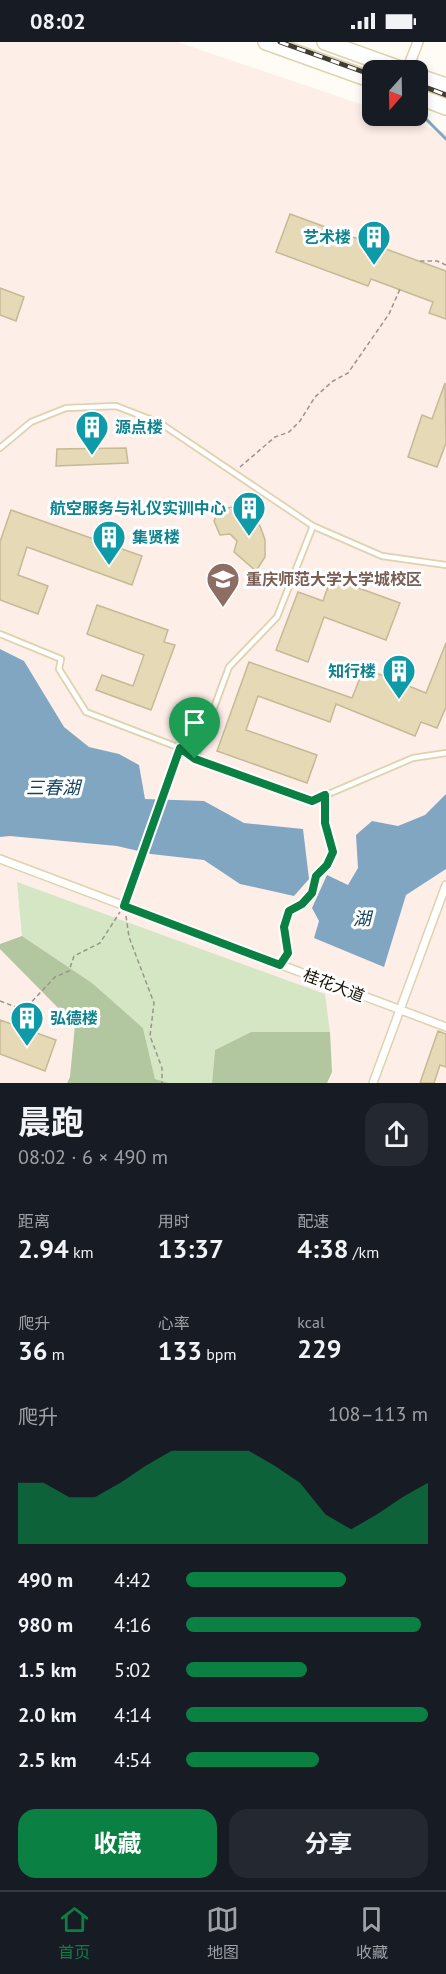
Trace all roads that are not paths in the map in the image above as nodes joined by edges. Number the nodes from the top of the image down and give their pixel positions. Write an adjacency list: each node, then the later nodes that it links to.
1 (266, 42): 6 (main road)
2 (325, 42): 4 (main road)
3 (418, 42): 5 (street)
4 (374, 60)
5 (408, 60)
6 (362, 76)
7 (428, 80): 8 (main road)
8 (446, 86)
9 (428, 100): 10 (main road)
10 (446, 107)
11 (0, 448): 12 (lane)
12 (313, 526): 13 (lane); 17 (lane)
13 (446, 565)
14 (0, 634): 15 (lane)
15 (180, 748): 17 (lane); 20 (street)
16 (446, 753): 17 (lane)
17 (195, 759)
18 (0, 859): 20 (street, 桂花大道)
19 (446, 885): 21 (street)
20 (124, 906): 21 (street, 桂花大道)
21 (399, 1010): 22 (street, 桂花大道); 23 (street)
22 (446, 1027)
23 (373, 1083)

